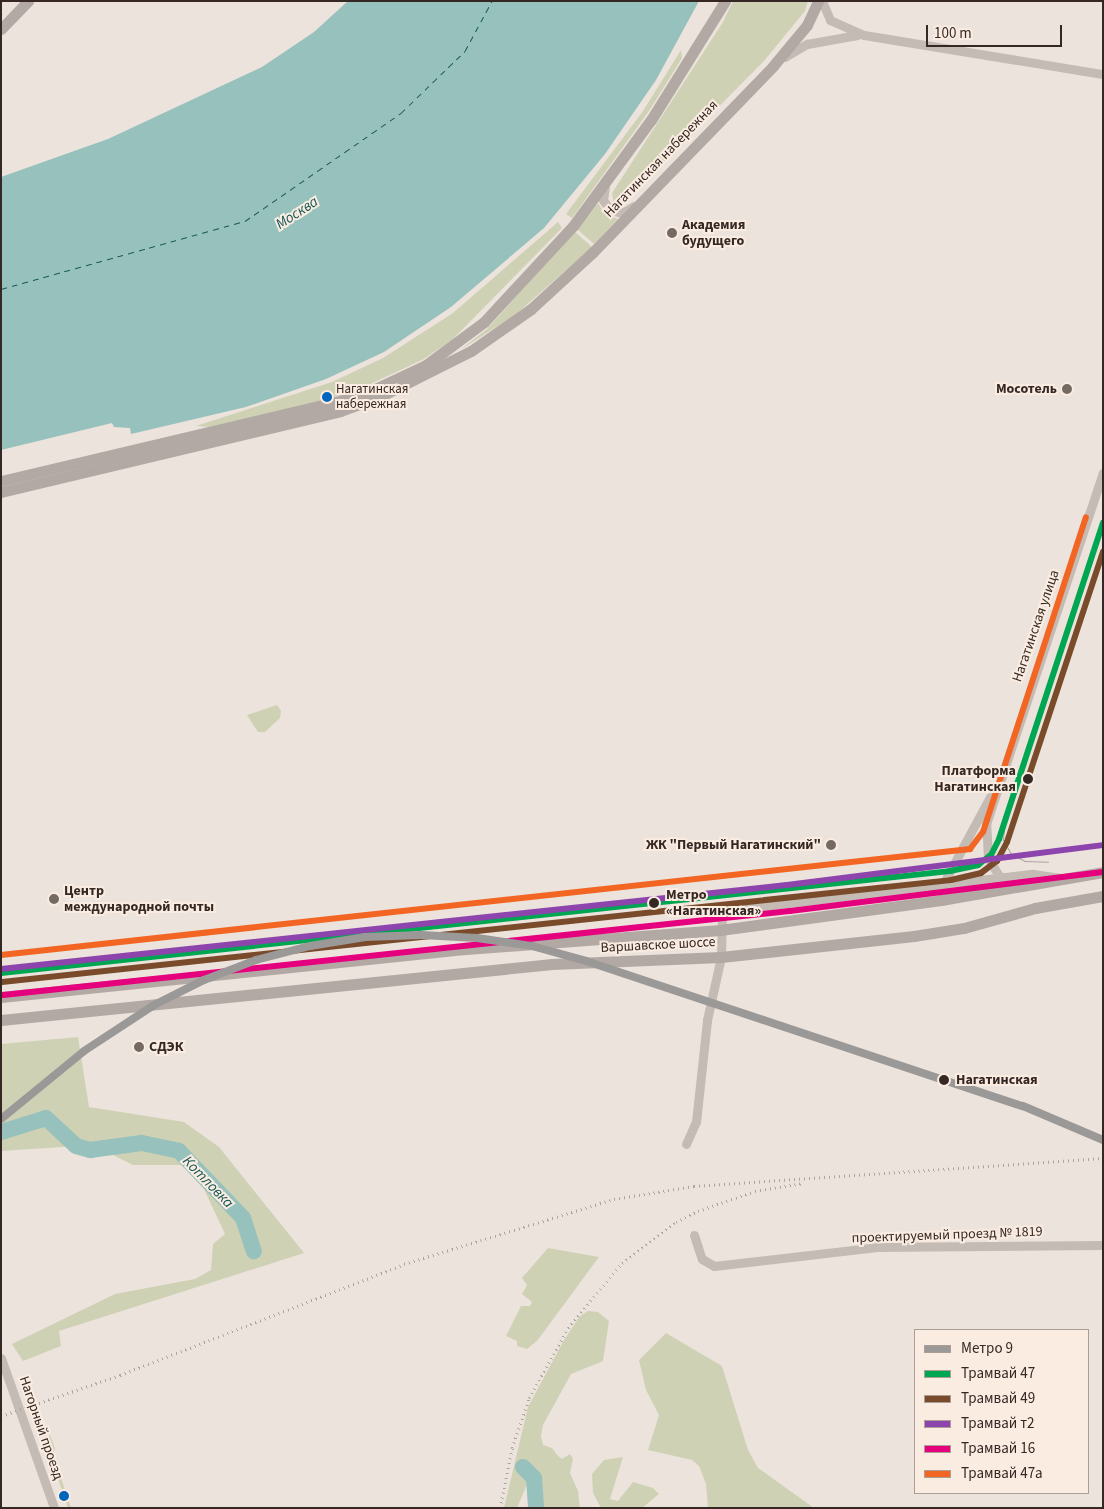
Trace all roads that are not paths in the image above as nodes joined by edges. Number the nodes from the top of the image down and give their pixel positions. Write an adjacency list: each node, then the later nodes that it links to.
1 (28, 1): 4 (main road)
2 (725, 1): 8 (main road, Нагатинская набережная)
3 (820, 1): 5 (street); 6 (main road, Нагатинская набережная)
4 (1, 29)
5 (864, 35): 6 (street); 7 (street)
6 (773, 66): 9 (main road, Нагатинская набережная)
7 (1103, 74)
8 (605, 186): 9 (street); 11 (main road, Нагатинская набережная)
9 (635, 205): 12 (main road, Нагатинская набережная)
10 (1103, 473): 13 (street, Нагатинская улица)
11 (1, 480)
12 (1, 492)
13 (996, 788): 16 (street); 17 (street)
14 (1103, 872): 15 (main road, Варшавское шоссе)
15 (1062, 878): 16 (street); 19 (main road, Варшавское шоссе)
16 (1001, 879): 17 (street)
17 (942, 886): 19 (street); 20 (street)
18 (1103, 896): 21 (main road, Варшавское шоссе)
19 (941, 900): 20 (main road, Варшавское шоссе)
20 (720, 930): 21 (street); 22 (main road, Варшавское шоссе)
21 (721, 957): 23 (main road, Варшавское шоссе); 24 (street)
22 (1, 997)
23 (1, 1020)
24 (686, 1144)
25 (694, 1235): 26 (street, проектируемый проезд № 1819)
26 (1103, 1245)
27 (1, 1358): 28 (street, Нагорный проезд)
28 (54, 1508)

